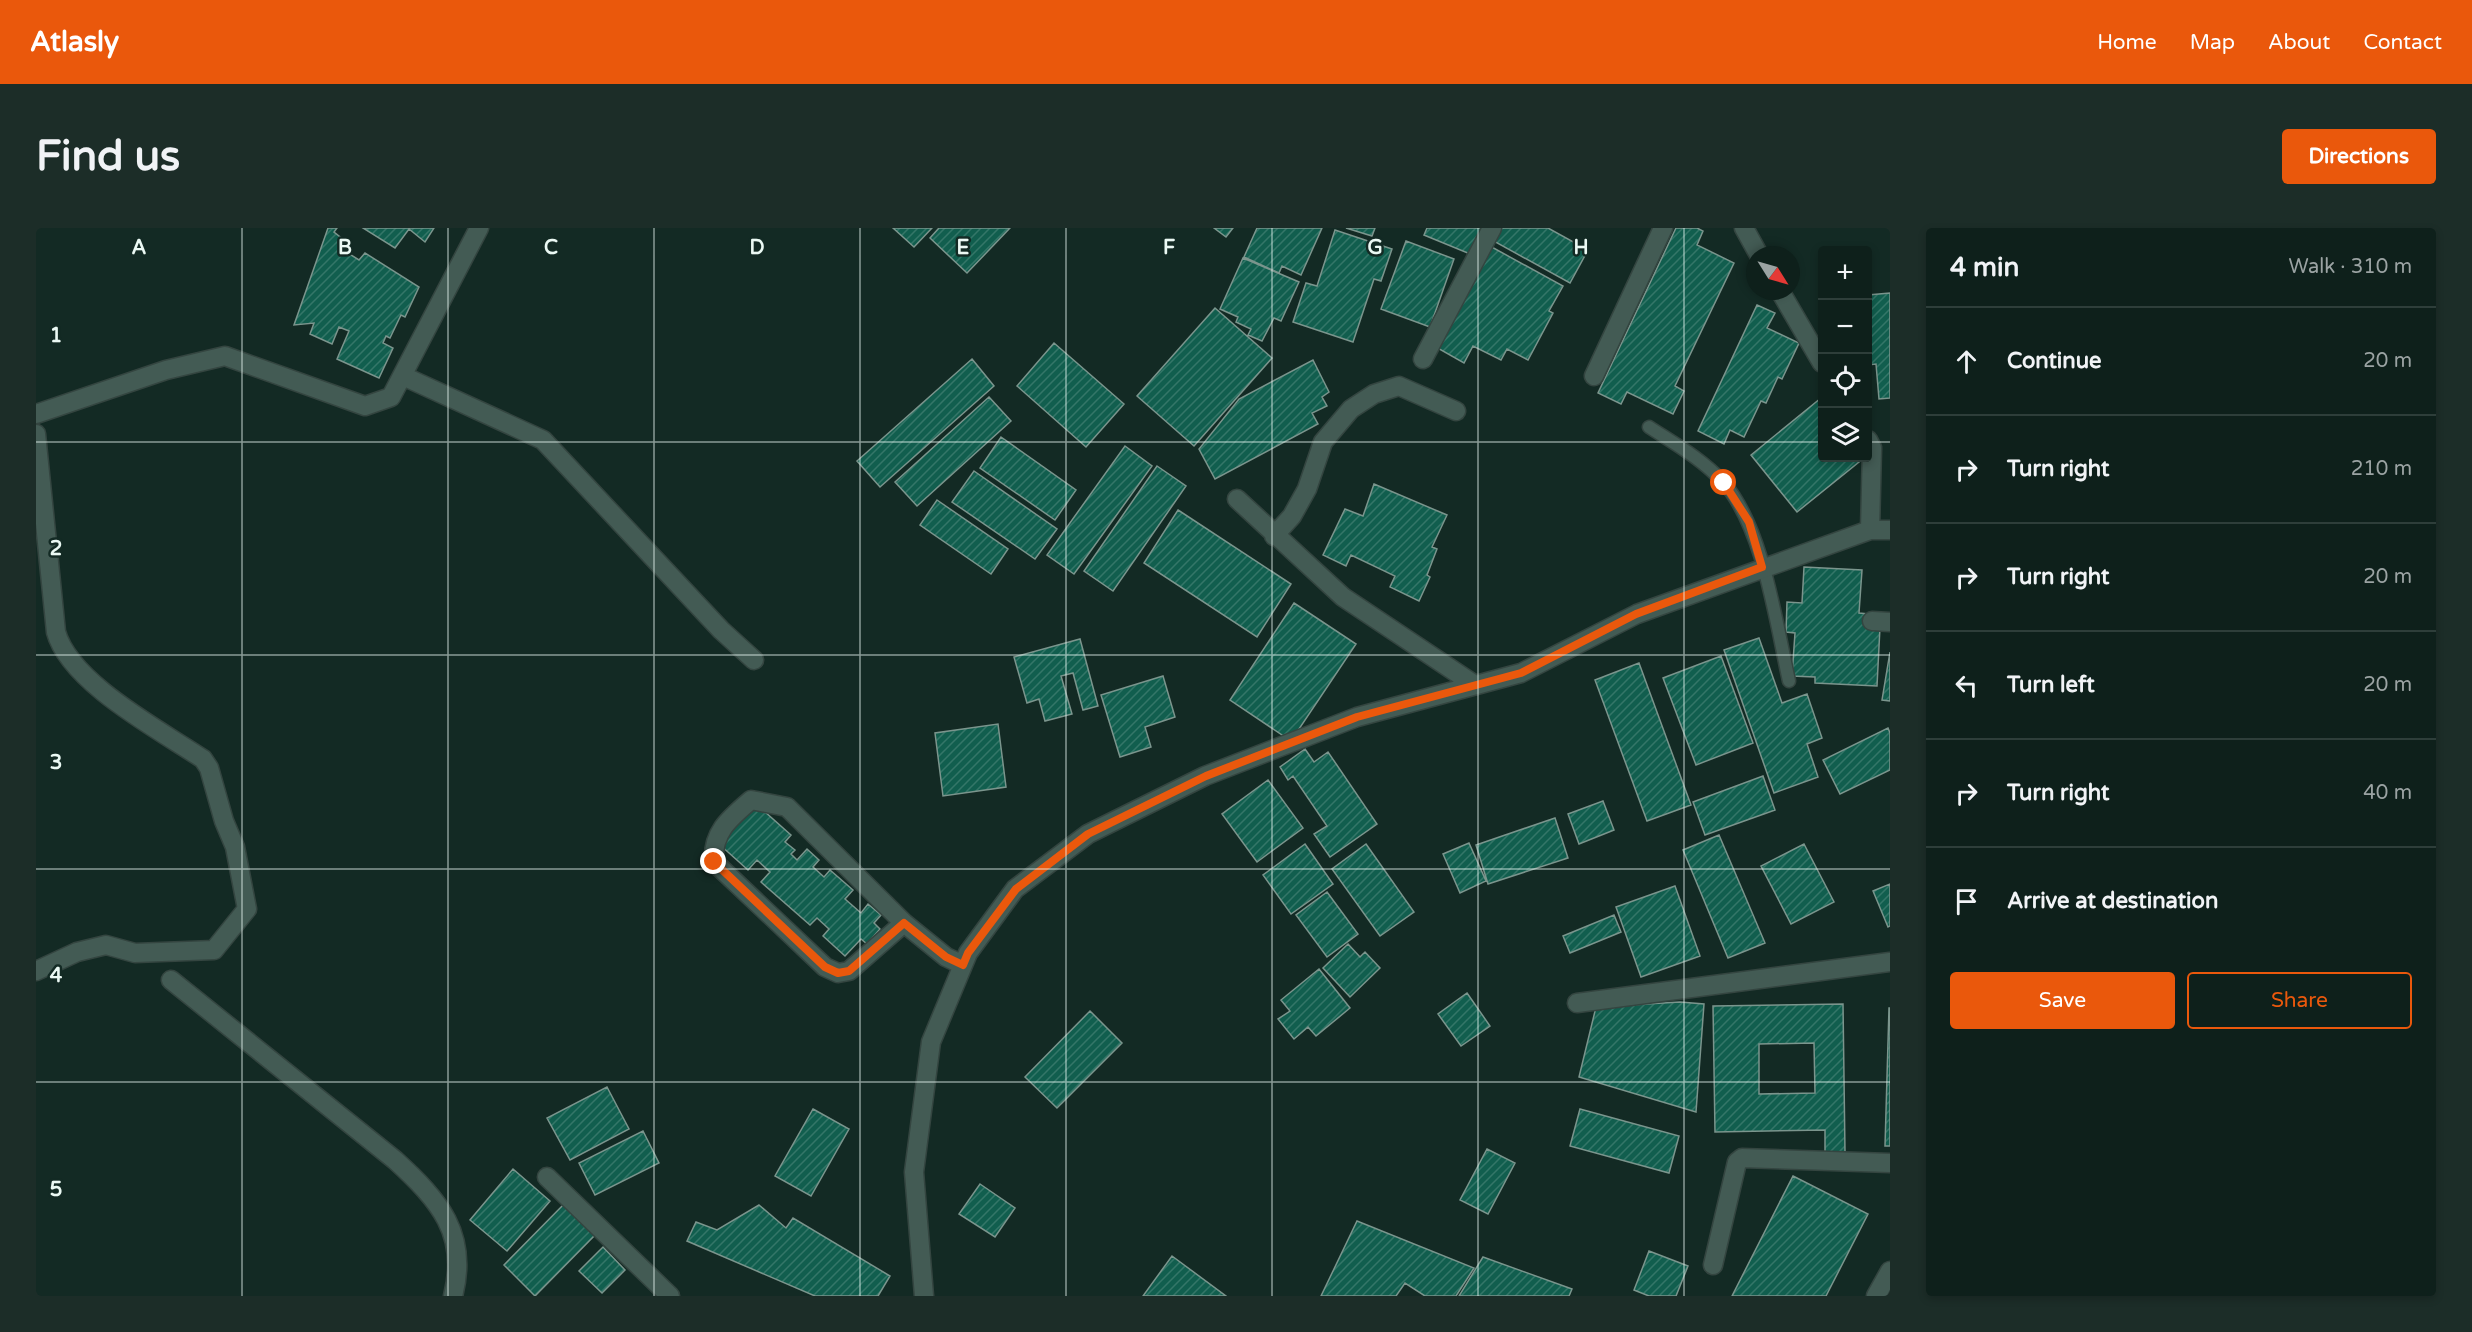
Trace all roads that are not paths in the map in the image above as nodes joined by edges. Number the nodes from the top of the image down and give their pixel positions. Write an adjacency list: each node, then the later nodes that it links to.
1 (479, 228): 9 (street)
2 (1492, 228): 8 (street)
3 (1663, 228): 10 (street)
4 (1744, 228): 5 (street)
5 (1755, 246)
6 (1785, 300): 7 (street)
7 (1818, 356)
8 (1422, 359)
9 (403, 376): 12 (street); 21 (street)
10 (1594, 376)
11 (1456, 411): 19 (street)
12 (36, 414)
13 (1649, 427): 20 (lane)
14 (36, 434): 27 (street)
15 (1872, 462): 17 (street)
16 (1237, 499): 19 (street)
17 (1870, 530): 18 (street); 20 (street)
18 (1890, 530)
19 (1274, 536): 23 (street)
20 (1762, 567): 22 (lane); 23 (street)
21 (754, 660)
22 (1789, 681)
23 (1475, 685): 26 (street)
24 (904, 923): 24 (street); 26 (street)
25 (1890, 962): 29 (street)
26 (963, 965): 36 (street)
27 (36, 971)
28 (171, 980): 34 (street)
29 (1577, 1003)
30 (1890, 1163): 32 (street)
31 (548, 1177): 35 (street)
32 (1713, 1265)
33 (1890, 1271): 37 (street)
34 (453, 1296)
35 (670, 1296)
36 (924, 1296)
37 (1876, 1296)

